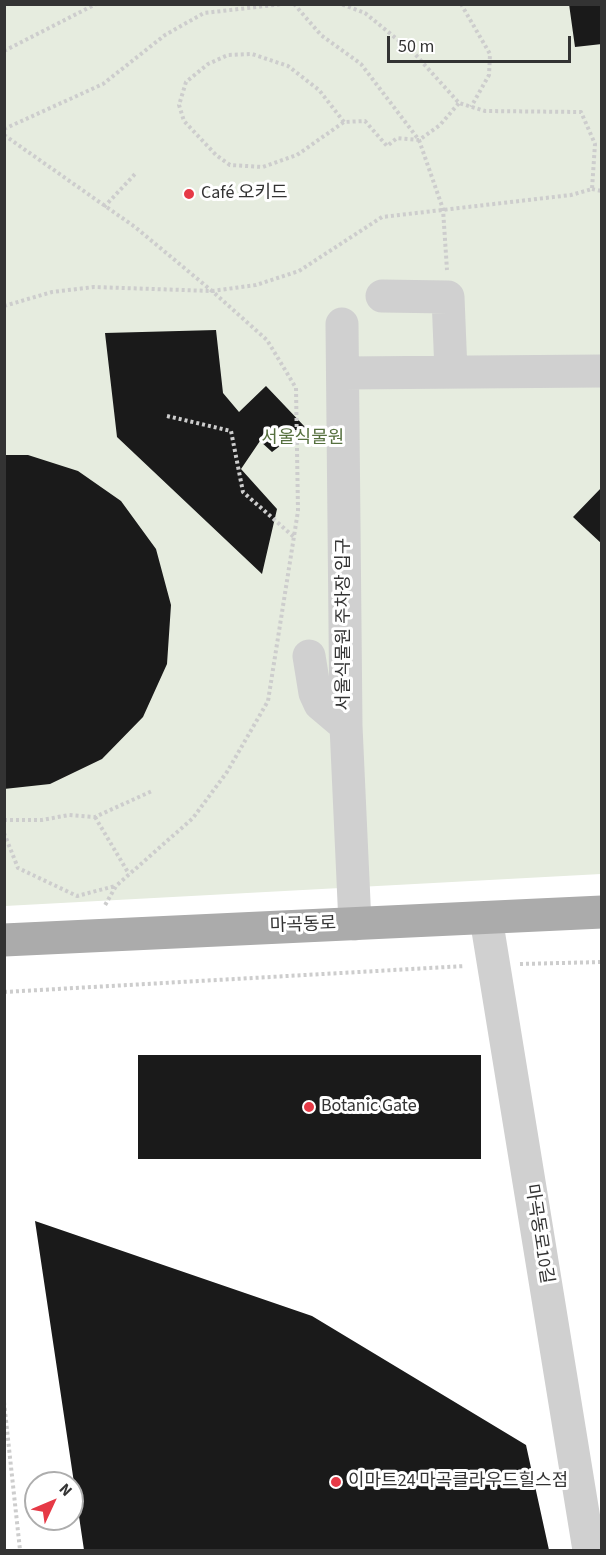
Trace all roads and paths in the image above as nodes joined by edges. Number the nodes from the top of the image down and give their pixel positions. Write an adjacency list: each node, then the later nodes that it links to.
1 (96, 4): 6 (path)
2 (283, 4): 10 (path)
3 (294, 4): 12 (path)
4 (341, 4): 7 (path)
5 (461, 4): 8 (path)
6 (4, 51)
7 (459, 103): 8 (path); 12 (path)
8 (471, 107): 14 (path)
9 (344, 122): 9 (path); 12 (path)
10 (4, 129)
11 (4, 135): 16 (path)
12 (419, 140): 17 (path)
13 (136, 173): 16 (path)
14 (592, 189): 15 (path); 17 (path)
15 (602, 191)
16 (104, 207): 18 (path)
17 (443, 209): 18 (path); 20 (path)
18 (212, 291): 21 (path); 27 (path)
19 (382, 296): 20 (street)
20 (448, 297): 24 (street)
21 (4, 306)
22 (342, 324): 25 (street, 서울식물원 주차장 입구)
23 (602, 371): 24 (street)
24 (451, 372): 25 (street)
25 (343, 373): 29 (street, 서울식물원 주차장 입구)
26 (167, 416): 27 (path)
27 (295, 537): 34 (path)
28 (309, 656): 29 (street)
29 (346, 726): 38 (street, 서울식물원 주차장 입구)
30 (152, 791): 31 (path)
31 (95, 817): 32 (path); 34 (path)
32 (4, 820)
33 (4, 833): 35 (path)
34 (129, 874): 35 (path)
35 (116, 886): 39 (path)
36 (602, 912): 37 (main road, 마곡동로)
37 (486, 918): 38 (main road, 마곡동로); 42 (street, 마곡동로10길)
38 (356, 924): 39 (main road, 마곡동로)
39 (89, 935): 40 (main road, 마곡동로)
40 (4, 940)
41 (602, 962): 42 (path)
42 (494, 965): 43 (path); 46 (street, 마곡동로10길)
43 (4, 992)
44 (4, 1402): 45 (path)
45 (20, 1551)
46 (589, 1551)

